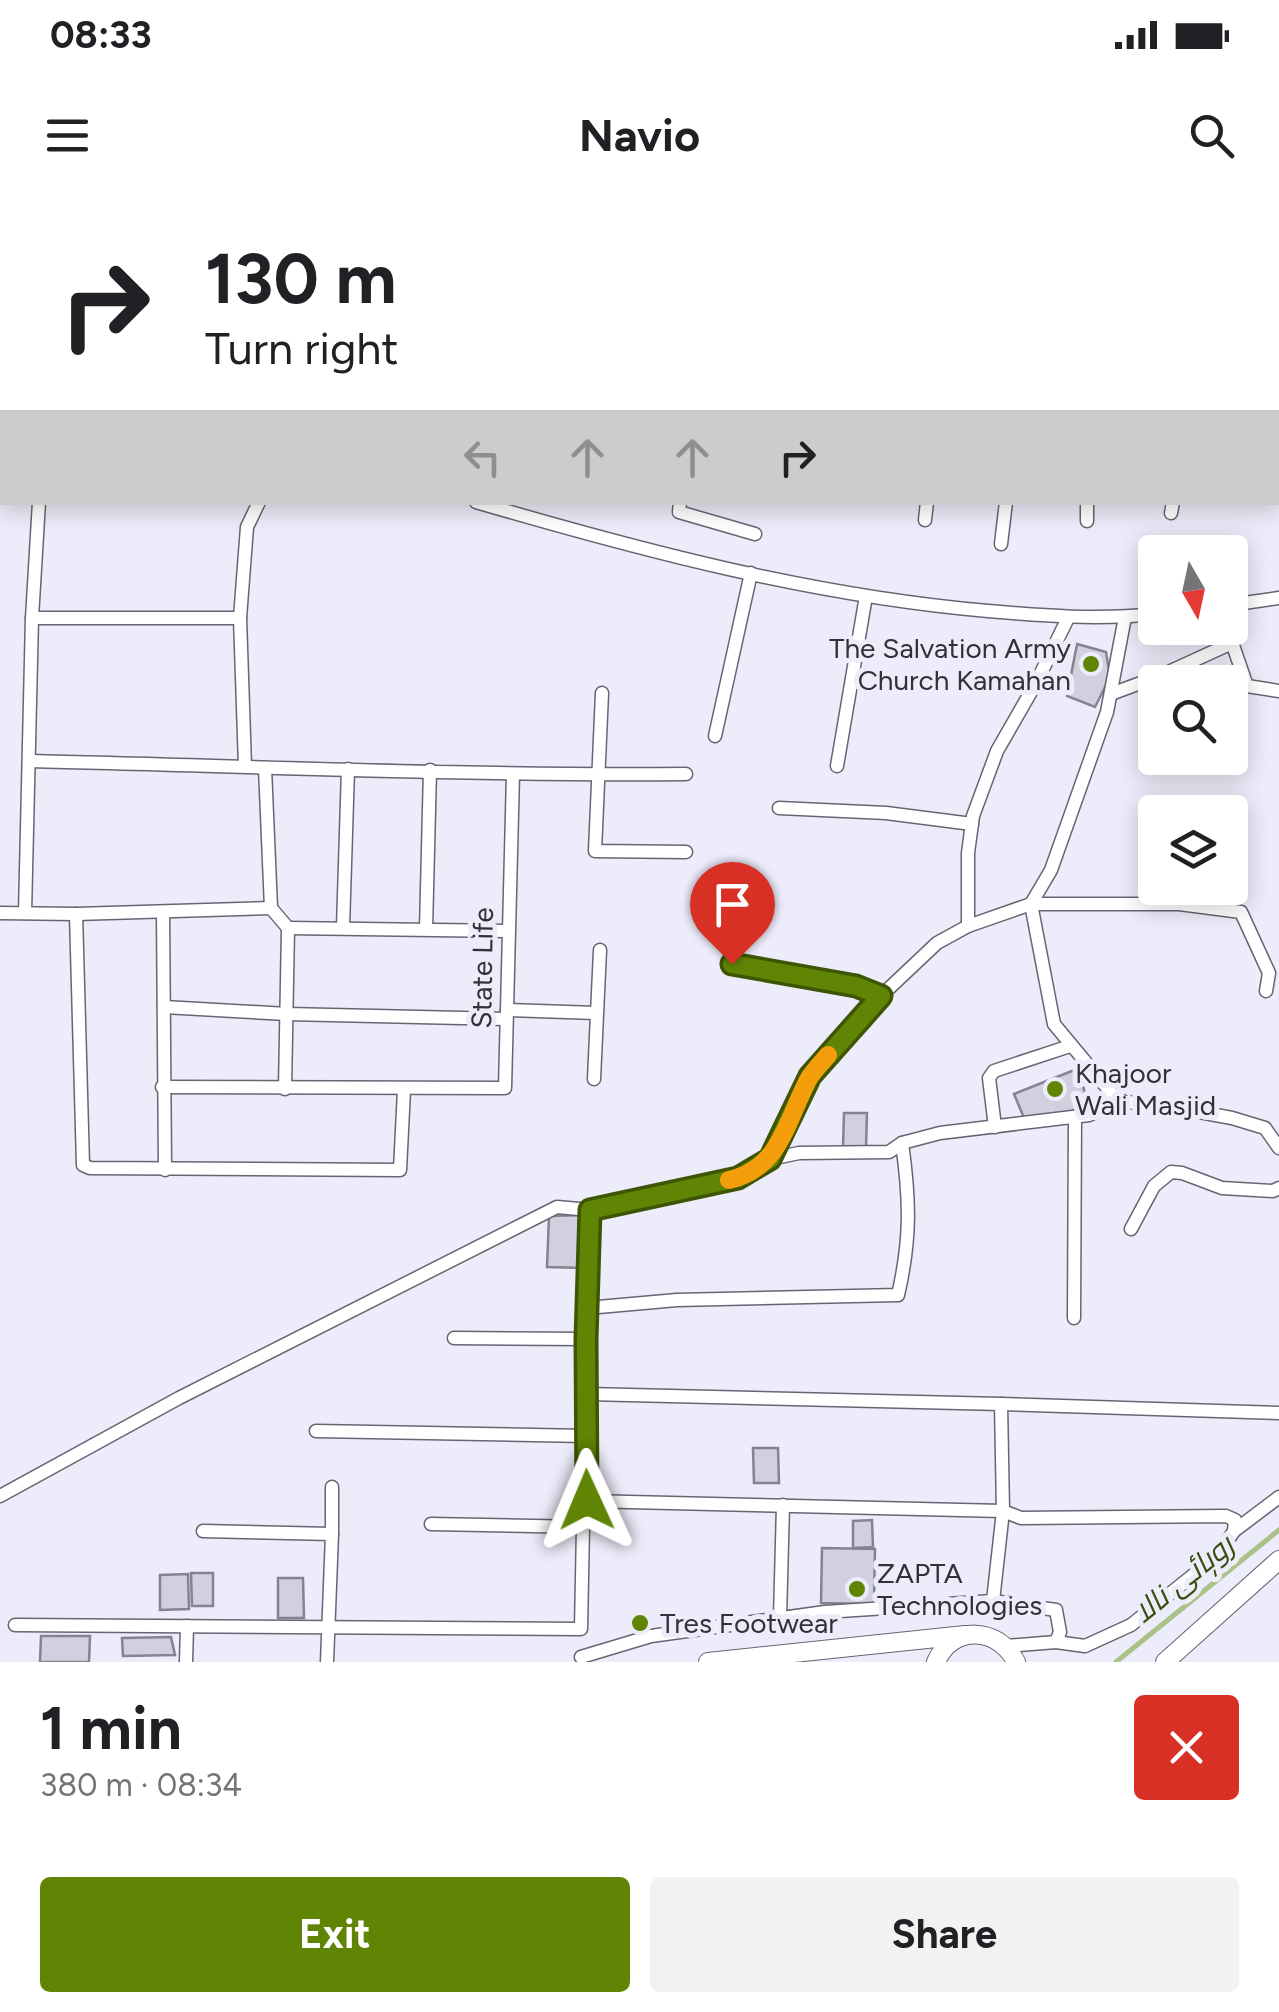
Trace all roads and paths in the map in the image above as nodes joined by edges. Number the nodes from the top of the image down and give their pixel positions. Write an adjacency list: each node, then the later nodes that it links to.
1 (39, 505): 18 (street)
2 (258, 505): 19 (street)
3 (486, 505): 12 (street)
4 (680, 505): 10 (street)
5 (927, 505): 8 (street)
6 (1006, 505): 11 (street)
7 (1087, 505): 9 (street)
8 (925, 520)
9 (1087, 521)
10 (755, 534)
11 (1001, 544)
12 (751, 573): 13 (street); 26 (street)
13 (866, 596): 20 (street); 29 (street)
14 (1279, 598): 15 (street)
15 (1248, 602)
16 (1138, 616): 17 (street)
17 (1125, 617): 20 (street); 25 (street)
18 (32, 618): 19 (street); 27 (street)
19 (240, 618): 28 (street)
20 (1068, 618): 37 (street)
21 (1228, 645): 25 (street)
22 (1233, 645): 23 (street)
23 (1279, 691)
24 (602, 692): 35 (street)
25 (1111, 694): 39 (street)
26 (716, 736)
27 (30, 762): 28 (street); 43 (street)
28 (245, 766): 30 (street)
29 (838, 766)
30 (266, 768): 31 (street); 40 (street)
31 (348, 769): 32 (street); 47 (street)
32 (430, 770): 33 (street); 48 (street)
33 (512, 774): 35 (street); 49 (street, State Life)
34 (686, 774): 35 (street)
35 (599, 775): 38 (street)
36 (779, 808): 37 (street)
37 (972, 824): 45 (street)
38 (686, 852)
39 (1031, 904): 45 (street); 52 (street); 58 (street)
40 (271, 908): 41 (street); 46 (street)
41 (162, 912): 44 (street); 54 (street)
42 (0, 913): 43 (street)
43 (25, 913): 44 (street)
44 (76, 914): 69 (street)
45 (968, 926): 53 (street)
46 (288, 928): 47 (street); 56 (street)
47 (343, 928): 48 (street)
48 (426, 930): 49 (street)
49 (506, 931): 57 (street, State Life)
50 (600, 950): 55 (street)
51 (732, 964): 53 (street)
52 (1266, 991)
53 (881, 996): 68 (street)
54 (164, 1007): 56 (street); 60 (street)
55 (596, 1013): 57 (street); 59 (street)
56 (287, 1014): 57 (street); 61 (street)
57 (507, 1015): 62 (street, State Life)
58 (1070, 1046): 63 (street); 65 (street)
59 (594, 1079)
60 (162, 1087): 61 (street, State Life); 69 (street)
61 (285, 1089): 62 (street, State Life)
62 (404, 1090): 69 (street)
63 (1118, 1101): 64 (street); 67 (street)
64 (1075, 1116): 65 (street); 74 (street)
65 (994, 1127): 66 (street)
66 (902, 1143): 68 (street); 73 (street)
67 (1279, 1148)
68 (770, 1159): 71 (street)
69 (164, 1170)
70 (1279, 1188): 72 (street)
71 (590, 1210): 73 (street); 83 (street)
72 (1131, 1229)
73 (587, 1308): 76 (street)
74 (1074, 1318)
75 (454, 1338): 76 (street)
76 (586, 1339): 77 (street)
77 (587, 1394): 78 (street); 81 (street)
78 (1001, 1404): 79 (street); 87 (street)
79 (1279, 1413)
80 (316, 1431): 81 (street)
81 (586, 1436): 85 (street)
82 (332, 1486): 92 (street)
83 (0, 1496)
84 (1279, 1498): 91 (street)
85 (587, 1500): 86 (street); 89 (street)
86 (783, 1504): 87 (street); 95 (street)
87 (1003, 1511): 91 (street); 94 (street)
88 (430, 1524): 89 (street)
89 (583, 1527): 99 (street)
90 (204, 1531): 92 (street)
91 (1234, 1532): 101 (street)
92 (332, 1534): 98 (street)
93 (1279, 1560): 108 (main road)
94 (993, 1601): 95 (street); 101 (street)
95 (780, 1618): 103 (street)
96 (15, 1625): 97 (street)
97 (187, 1626): 98 (street); 104 (street)
98 (328, 1626): 99 (street); 105 (street)
99 (580, 1630): 103 (street)
100 (965, 1635): 102 (main road); 106 (main road); 107 (main road)
101 (1056, 1642): 102 (street)
102 (1011, 1654)
103 (580, 1660)
104 (186, 1662)
105 (327, 1662)
106 (708, 1662)
107 (936, 1662)
108 (1165, 1662)

